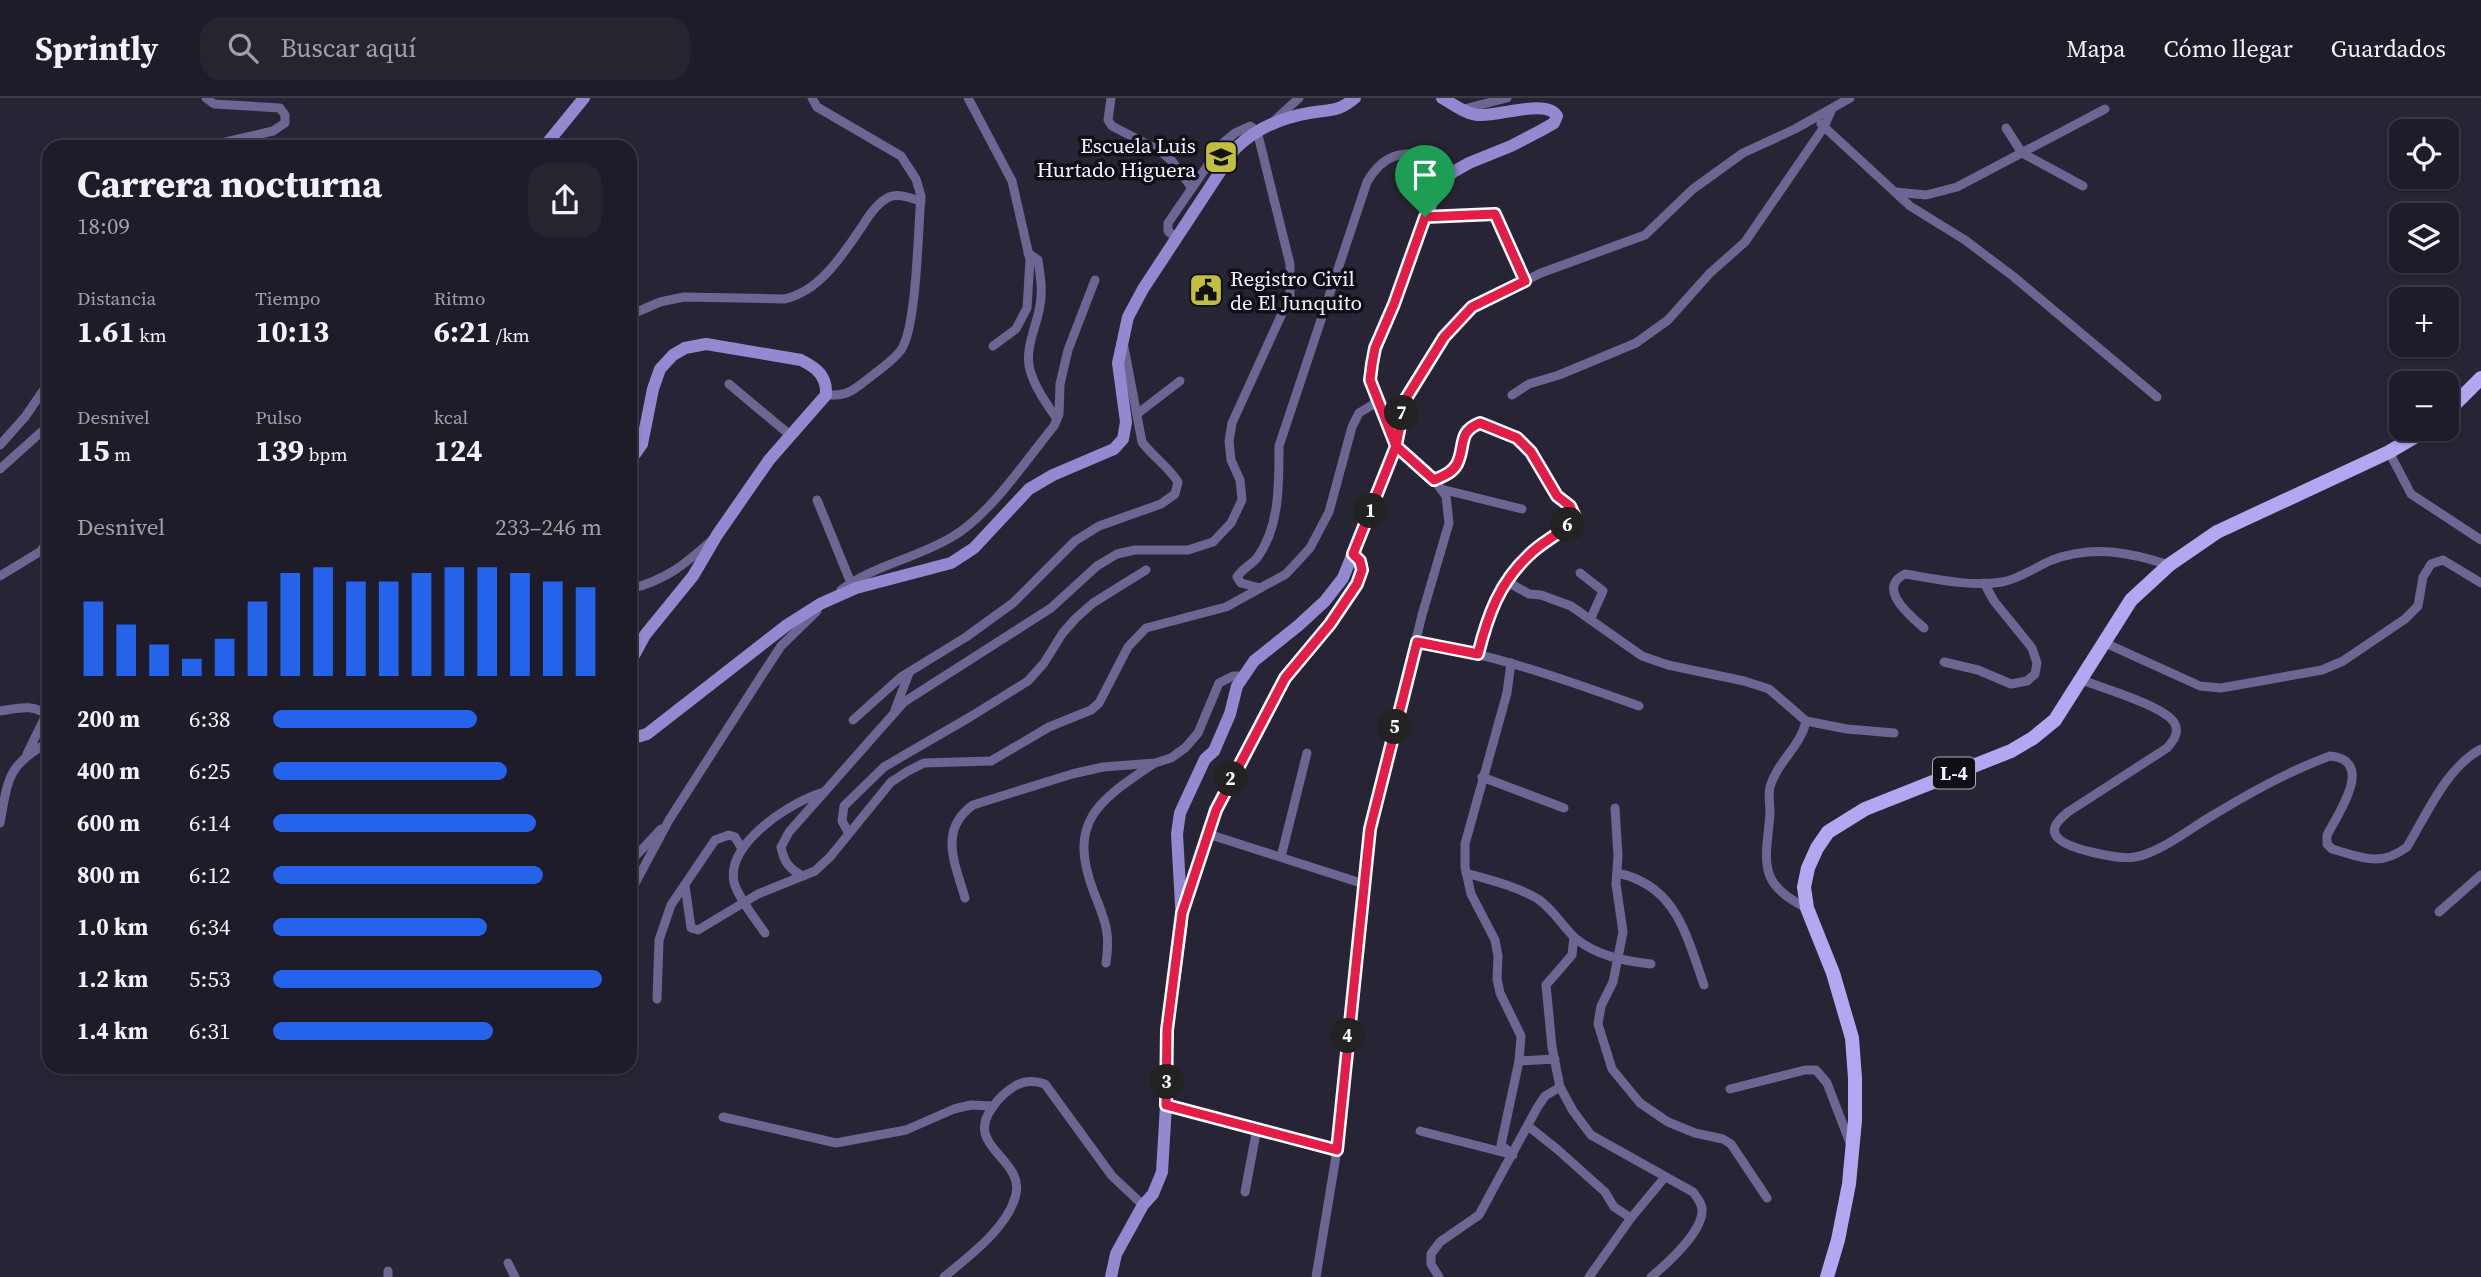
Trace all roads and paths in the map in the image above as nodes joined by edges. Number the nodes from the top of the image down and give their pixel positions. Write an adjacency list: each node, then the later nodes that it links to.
1 (206, 98): 19 (street)
2 (584, 98): 20 (street)
3 (812, 98): 26 (street)
4 (968, 98): 29 (street)
5 (1111, 98): 24 (street)
6 (1299, 98): 15 (street)
7 (1355, 98): 15 (street)
8 (1442, 98): 12 (street)
9 (1507, 98): 12 (street)
10 (1850, 98): 11 (street)
11 (1833, 107): 14 (street); 16 (street)
12 (1464, 109): 22 (street)
13 (2105, 109): 21 (street)
14 (1814, 118): 16 (street); 31 (street)
15 (1273, 121): 18 (street)
16 (1824, 127): 25 (street); 40 (street)
17 (2007, 128): 21 (street)
18 (1257, 131): 24 (street); 28 (street); 87 (street)
19 (235, 140)
20 (550, 140)
21 (2022, 153): 23 (street); 25 (street)
22 (1453, 172): 27 (street); 71 (street)
23 (2083, 186)
24 (1192, 188): 28 (street)
25 (1895, 192): 41 (street)
26 (921, 201): 32 (street); 39 (street)
27 (1425, 217): 31 (street); 43 (street)
28 (1177, 238): 33 (street)
29 (1028, 253): 34 (street); 45 (street)
30 (1095, 280): 45 (street)
31 (1525, 281): 50 (street)
32 (637, 312)
33 (1122, 338): 44 (street); 72 (street)
34 (993, 346)
35 (2481, 378): 42 (main road)
36 (1180, 381): 44 (street)
37 (729, 384): 47 (street)
38 (42, 392): 49 (street)
39 (826, 394): 47 (street); 51 (street)
40 (1512, 395)
41 (2157, 397)
42 (2459, 400)
43 (1377, 402): 50 (street); 71 (street)
44 (1137, 414): 81 (street)
45 (1057, 419): 66 (street)
46 (42, 431): 53 (street)
47 (790, 435): 58 (street)
48 (2408, 441): 52 (main road, L-4)
49 (0, 445)
50 (1396, 446): 54 (street); 61 (street)
51 (637, 450)
52 (2389, 453): 59 (street); 62 (main road, L-4)
53 (0, 469)
54 (1434, 480): 55 (street); 67 (street)
55 (1441, 489): 57 (street); 75 (street)
56 (817, 500): 66 (street)
57 (1522, 509)
58 (717, 535): 70 (street); 77 (street)
59 (2481, 540)
60 (42, 549): 65 (street)
61 (1353, 554): 82 (street); 105 (street)
62 (2169, 565): 68 (street); 76 (main road, L-4)
63 (1146, 570): 104 (street)
64 (1580, 573): 73 (street)
65 (0, 576)
66 (851, 583): 72 (street)
67 (1503, 583): 73 (street); 78 (street)
68 (1983, 583): 74 (street); 79 (street)
69 (2481, 583): 76 (street)
70 (637, 587)
71 (1260, 587): 104 (street)
72 (827, 601): 92 (street); 102 (street)
73 (1591, 618): 89 (street)
74 (1924, 628)
75 (1417, 642): 78 (street); 114 (street)
76 (2103, 642): 83 (main road, L-4)
77 (637, 650)
78 (1478, 654): 80 (street)
79 (1944, 662)
80 (1511, 663): 84 (street); 98 (street)
81 (909, 673): 87 (street); 88 (street)
82 (1244, 677): 97 (street); 120 (street)
83 (2082, 680): 94 (street); 118 (main road, L-4)
84 (1639, 706)
85 (42, 711): 86 (street)
86 (0, 712)
87 (893, 715): 99 (street)
88 (853, 720)
89 (1806, 721): 91 (street); 118 (street)
90 (42, 723): 96 (street)
91 (1894, 733)
92 (637, 738)
93 (42, 746): 96 (street)
94 (2481, 749)
95 (1307, 753): 108 (street)
96 (27, 754): 103 (street)
97 (1155, 763): 116 (street); 124 (street)
98 (1482, 777): 100 (street); 109 (street)
99 (825, 792): 106 (street); 112 (street)
100 (1564, 808)
101 (1615, 808): 110 (street)
102 (670, 820): 107 (street); 113 (street)
103 (0, 823)
104 (848, 832): 112 (street)
105 (1208, 834): 108 (street); 120 (street)
106 (743, 849): 115 (street); 117 (street)
107 (637, 855)
108 (1281, 857): 114 (street)
109 (1466, 873): 122 (street); 129 (street)
110 (1617, 873): 123 (street); 126 (street)
111 (2481, 874): 119 (street)
112 (803, 876): 117 (street)
113 (637, 880)
114 (1364, 884): 138 (street)
115 (685, 885): 117 (street); 127 (street)
116 (965, 898)
117 (745, 902): 121 (street)
118 (1807, 908): 139 (main road, L-4)
119 (2439, 912)
120 (1182, 913): 132 (street)
121 (765, 933)
122 (1574, 937): 123 (street); 128 (street)
123 (1618, 960): 125 (street); 143 (street)
124 (1106, 963)
125 (1651, 964)
126 (1703, 985)
127 (657, 999)
128 (1555, 1059): 129 (street); 130 (street)
129 (1519, 1061): 140 (street)
130 (1560, 1087): 135 (street); 141 (street)
131 (1730, 1089): 139 (street)
132 (1166, 1105): 136 (street); 144 (street)
133 (993, 1106): 134 (street); 144 (street); 149 (street)
134 (723, 1117)
135 (1528, 1126): 140 (street); 145 (street)
136 (1257, 1128): 138 (street); 142 (street)
137 (1420, 1131): 140 (street)
138 (1337, 1150): 151 (street)
139 (1853, 1150): 147 (main road, L-4)
140 (1513, 1155): 152 (street)
141 (1665, 1177): 145 (street); 154 (street)
142 (1245, 1192)
143 (1767, 1198)
144 (1143, 1205): 150 (street)
145 (1630, 1218): 153 (street)
146 (508, 1263): 148 (street)
147 (1832, 1274)
148 (515, 1277)
149 (944, 1277)
150 (1111, 1277)
151 (1316, 1277)
152 (1439, 1277)
153 (1589, 1277)
154 (1651, 1277)

